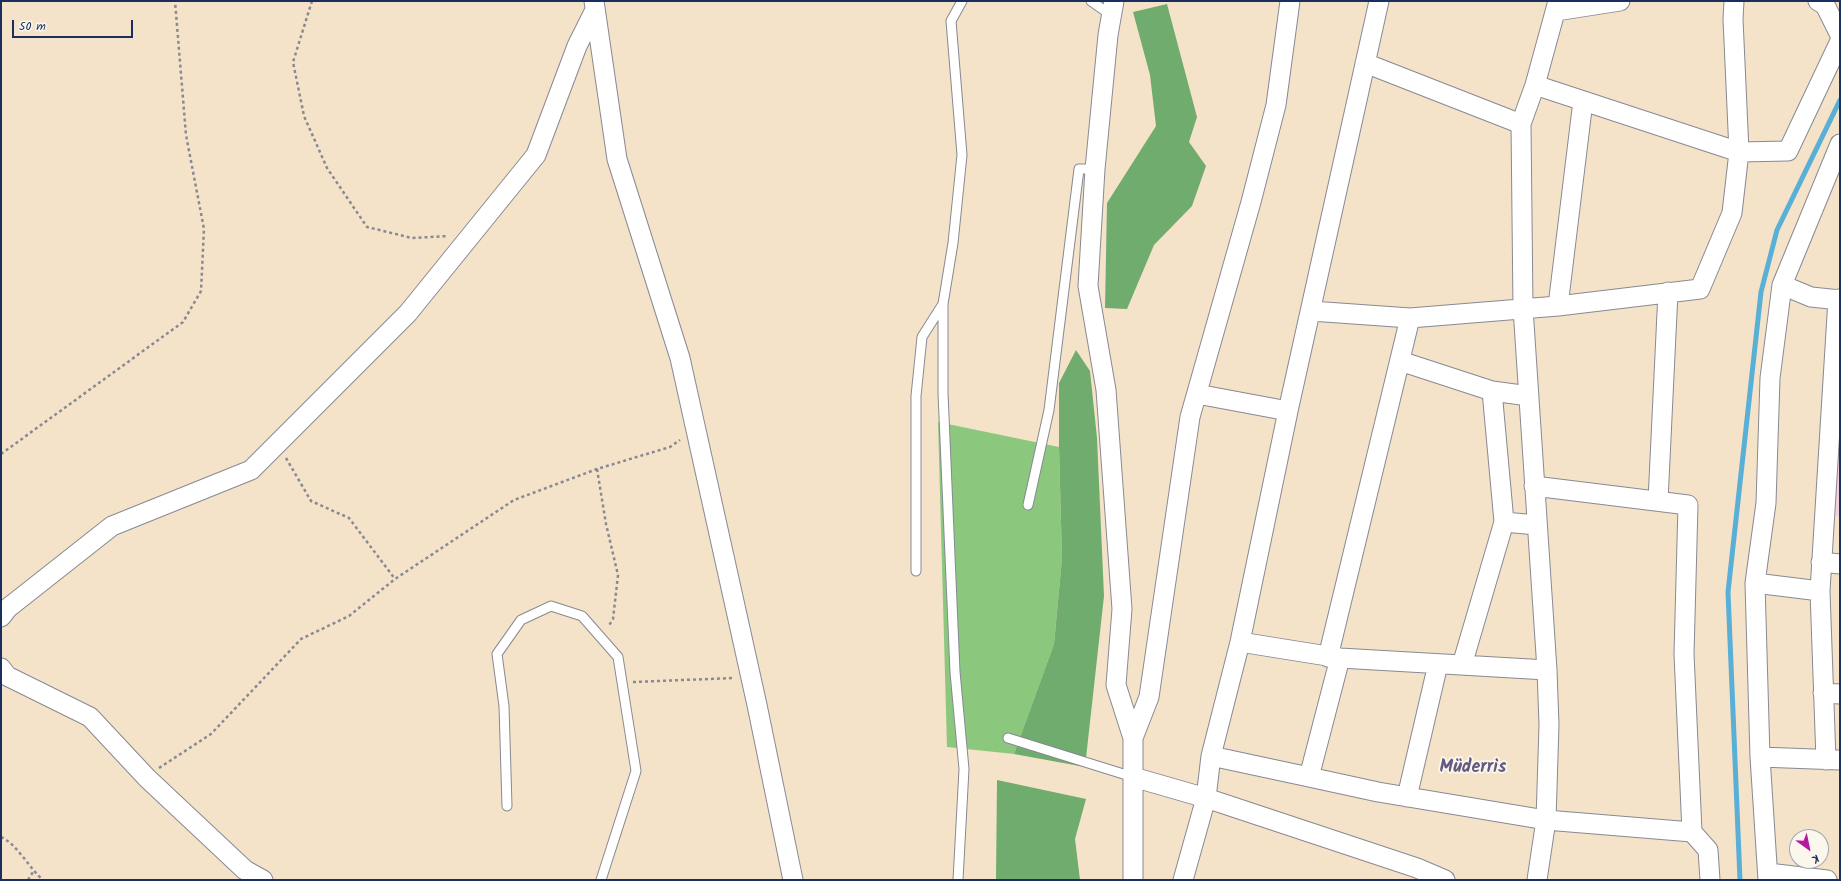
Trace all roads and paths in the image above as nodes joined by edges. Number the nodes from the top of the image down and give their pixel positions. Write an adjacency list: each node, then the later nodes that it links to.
1 (175, 1): 39 (path)
2 (312, 1): 23 (path)
3 (962, 1): 27 (lane)
4 (1091, 1): 12 (lane)
5 (1290, 1): 34 (street)
6 (1379, 1): 15 (street)
7 (1620, 1): 11 (street)
8 (1734, 1): 20 (street)
9 (1818, 1): 13 (street)
10 (594, 6): 23 (street); 37 (street)
11 (1557, 6): 16 (street)
12 (1113, 8): 21 (street)
13 (1840, 35)
14 (1840, 42): 20 (street)
15 (1365, 63): 18 (street); 30 (street)
16 (1535, 85): 17 (street); 18 (street)
17 (1583, 101): 20 (street); 28 (street)
18 (1521, 124): 29 (street)
19 (1840, 144): 22 (street)
20 (1739, 152): 25 (street)
21 (1095, 169): 43 (lane); 64 (street)
22 (1833, 181): 24 (street)
23 (471, 235): 38 (street)
24 (1782, 285): 26 (street); 50 (street)
25 (1668, 292): 28 (street); 42 (street)
26 (1839, 300): 46 (street)
27 (943, 304): 48 (lane); 85 (lane)
28 (1558, 306): 29 (street)
29 (1522, 308): 31 (street); 35 (street)
30 (1311, 311): 31 (street); 36 (street)
31 (1410, 318): 32 (street)
32 (1400, 361): 33 (street); 55 (street)
33 (1492, 391): 35 (street); 44 (street)
34 (1197, 394): 36 (street); 64 (street)
35 (1528, 396): 41 (street)
36 (1288, 411): 54 (street)
37 (695, 429): 40 (path); 60 (street)
38 (278, 444): 49 (path); 52 (street)
39 (1, 454)
40 (597, 469): 49 (path); 53 (path)
41 (1534, 486): 42 (street); 45 (street)
42 (1658, 501): 75 (street)
43 (1028, 505)
44 (1504, 522): 45 (street); 57 (street)
45 (1537, 525): 59 (street)
46 (1821, 562): 47 (street); 51 (street)
47 (1840, 564)
48 (916, 572)
49 (395, 580): 70 (path)
50 (1755, 583): 51 (street); 66 (street)
51 (1820, 591): 62 (street)
52 (1, 617)
53 (602, 638): 61 (lane); 73 (lane)
54 (1240, 642): 55 (street); 65 (street)
55 (1334, 658): 56 (street); 69 (street)
56 (1438, 664): 57 (street); 71 (street)
57 (1462, 665): 59 (street)
58 (1, 668): 70 (street)
59 (1547, 670): 74 (street)
60 (750, 677): 61 (path); 84 (street)
61 (623, 682): 83 (lane)
62 (1831, 694): 67 (street)
63 (1008, 738): 68 (lane)
64 (1133, 738): 68 (street)
65 (1212, 756): 69 (street); 72 (street)
66 (1760, 757): 67 (street); 79 (street)
67 (1833, 760)
68 (1133, 777): 72 (street); 86 (street)
69 (1309, 777): 71 (street)
70 (147, 778): 82 (street)
71 (1408, 797): 74 (street)
72 (1206, 798): 78 (street); 87 (street)
73 (508, 806)
74 (1546, 820): 75 (street); 89 (street)
75 (1692, 832): 90 (street)
76 (1, 836): 77 (path)
77 (33, 872): 80 (path); 81 (path)
78 (1415, 874): 88 (street)
79 (1768, 877): 91 (street)
80 (28, 880)
81 (43, 880)
82 (263, 880)
83 (601, 880)
84 (793, 880)
85 (958, 880)
86 (1133, 880)
87 (1183, 880)
88 (1445, 880)
89 (1537, 880)
90 (1710, 880)
91 (1827, 880)

